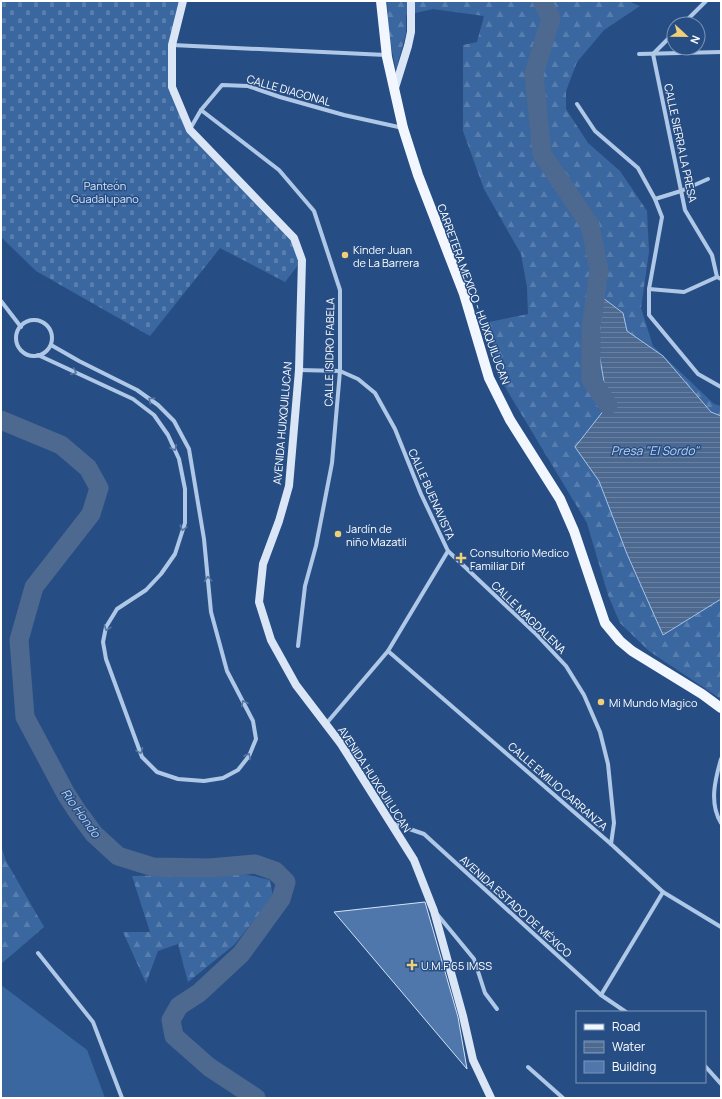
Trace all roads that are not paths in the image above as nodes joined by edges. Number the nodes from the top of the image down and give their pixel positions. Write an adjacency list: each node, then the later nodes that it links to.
1 (183, 1): 7 (street, AVENIDA HUIXQUILUCAN)
2 (381, 1): 11 (main road, CARRETERA MEXICO - HUIXQUILUCAN)
3 (411, 1): 12 (street)
4 (706, 1): 5 (street)
5 (691, 16)
6 (666, 41): 10 (street)
7 (172, 45): 11 (street); 16 (street, AVENIDA HUIXQUILUCAN)
8 (721, 52): 10 (street)
9 (639, 54): 10 (street)
10 (653, 54): 18 (street, CALLE SIERRA LA PRESA)
11 (387, 55): 12 (main road, CARRETERA MEXICO - HUIXQUILUCAN)
12 (394, 92): 15 (main road, CARRETERA MEXICO - HUIXQUILUCAN)
13 (577, 104): 19 (street)
14 (201, 110): 15 (street, CALLE DIAGONAL); 16 (street, CALLE DIAGONAL); 27 (street, CALLE ISIDRO FABELA)
15 (403, 128): 32 (main road, CARRETERA MEXICO - HUIXQUILUCAN)
16 (190, 130): 26 (street, AVENIDA HUIXQUILUCAN)
17 (708, 179): 18 (street)
18 (682, 190): 19 (street); 20 (street, CALLE SIERRA LA PRESA)
19 (655, 199): 21 (street)
20 (719, 278): 21 (street)
21 (649, 290): 28 (street)
22 (1, 302): 23 (street)
23 (21, 327): 24 (street); 25 (street)
24 (51, 345): 25 (street); 25 (street, one-way to 24)
25 (38, 356)
26 (299, 370): 27 (street, CALLE BUENAVISTA); 33 (street, AVENIDA HUIXQUILUCAN)
27 (340, 371): 29 (street, CALLE BUENAVISTA); 30 (street, CALLE ISIDRO FABELA)
28 (721, 387)
29 (448, 551): 31 (street, CALLE BUENAVISTA); 37 (street, CALLE MAGDALENA)
30 (298, 646)
31 (388, 651): 33 (street, CALLE BUENAVISTA); 37 (street, CALLE EMILIO CARRANZA)
32 (721, 708)
33 (325, 725): 35 (street, AVENIDA HUIXQUILUCAN)
34 (721, 759): 36 (street)
35 (390, 822): 39 (street, AVENIDA HUIXQUILUCAN); 42 (street, AVENIDA ESTADO DE MÉXICO)
36 (721, 823)
37 (611, 844): 38 (street, CALLE EMILIO CARRANZA)
38 (663, 892): 40 (street, CALLE EMILIO CARRANZA); 42 (street)
39 (434, 911): 43 (street); 49 (street, AVENIDA HUIXQUILUCAN)
40 (721, 927)
41 (38, 953): 48 (street)
42 (601, 995): 44 (street, AVENIDA ESTADO DE MÉXICO)
43 (497, 1009)
44 (625, 1011)
45 (528, 1066): 50 (street)
46 (706, 1067): 47 (street)
47 (721, 1084)
48 (122, 1098)
49 (491, 1098)
50 (563, 1098)

